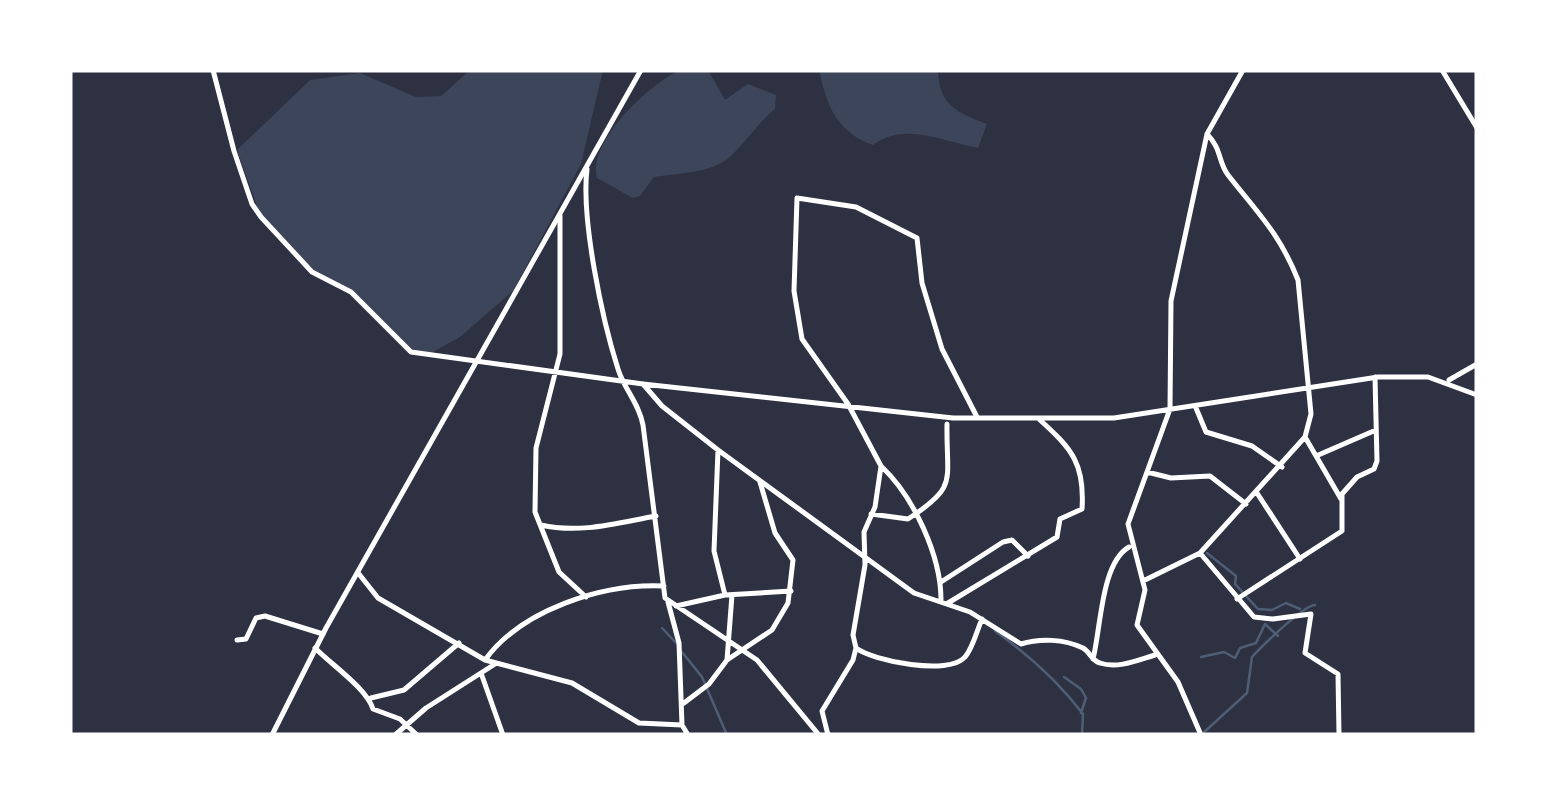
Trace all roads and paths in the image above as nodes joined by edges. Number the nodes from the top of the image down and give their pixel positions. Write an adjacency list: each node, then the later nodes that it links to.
1 (214, 70): 9 (street)
2 (641, 70): 7 (street)
3 (1243, 70): 6 (street)
4 (1442, 70): 5 (street)
5 (1477, 128)
6 (1207, 134): 16 (street); 20 (street)
7 (587, 169): 8 (street); 14 (street)
8 (560, 216): 9 (street); 11 (street)
9 (475, 362): 11 (street); 44 (street)
10 (1477, 364): 13 (street)
11 (558, 373): 14 (street); 38 (street)
12 (1375, 377): 13 (street); 16 (street); 24 (street)
13 (1448, 381): 17 (street)
14 (626, 382): 15 (street); 37 (street)
15 (643, 384): 18 (street); 26 (street)
16 (1310, 388): 19 (street); 25 (street)
17 (1477, 396)
18 (848, 404): 21 (street); 21 (street); 28 (street)
19 (1196, 407): 20 (street); 29 (street)
20 (1170, 410): 22 (street); 30 (street)
21 (978, 418): 22 (street)
22 (1039, 419): 42 (street)
23 (947, 424): 36 (street)
24 (1376, 430): 27 (street); 33 (street)
25 (1305, 437): 27 (street); 29 (street)
26 (718, 450): 31 (street); 49 (street)
27 (1316, 456): 33 (street)
28 (881, 466): 35 (street); 36 (street)
29 (1282, 466): 32 (street)
30 (1147, 472): 34 (street); 39 (street)
31 (760, 481): 41 (street); 48 (street)
32 (1256, 492): 34 (street); 43 (street)
33 (1343, 502): 43 (street)
34 (1246, 504): 40 (street)
35 (871, 514): 36 (street); 41 (street)
36 (914, 515): 46 (street)
37 (656, 516): 38 (street); 47 (street)
38 (540, 524): 50 (street)
39 (1130, 546): 45 (street); 64 (street)
40 (1200, 553): 45 (street); 51 (street)
41 (866, 556): 53 (street); 61 (street)
42 (1028, 556): 46 (street); 53 (street)
43 (1300, 559): 51 (street)
44 (358, 574): 56 (street); 59 (street)
45 (1143, 581): 63 (street)
46 (941, 582): 53 (street)
47 (664, 586): 50 (street); 52 (street)
48 (791, 591): 49 (street); 62 (street)
49 (728, 595): 54 (street); 57 (street)
50 (586, 597): 65 (street)
51 (1237, 599): 81 (street)
52 (668, 602): 54 (street); 70 (street)
53 (944, 602): 55 (street)
54 (676, 606): 57 (street)
55 (982, 620): 61 (street); 64 (street)
56 (323, 634): 58 (street); 60 (street)
57 (730, 639): 62 (street); 66 (street)
58 (238, 640)
59 (459, 644): 65 (street); 69 (street)
60 (315, 648): 69 (street); 73 (street)
61 (856, 648): 79 (street)
62 (745, 651): 66 (street); 78 (street)
63 (1156, 655): 64 (street); 80 (street)
64 (1094, 659)
65 (485, 660): 67 (street)
66 (727, 660): 70 (street)
67 (495, 664): 68 (street); 71 (street)
68 (482, 672): 72 (street); 76 (street)
69 (370, 698): 72 (street)
70 (684, 703): 71 (street)
71 (682, 725): 77 (street)
72 (411, 726): 74 (street); 75 (street)
73 (272, 735)
74 (395, 735)
75 (418, 735)
76 (503, 735)
77 (688, 735)
78 (819, 735)
79 (828, 735)
80 (1201, 735)
81 (1339, 735)

